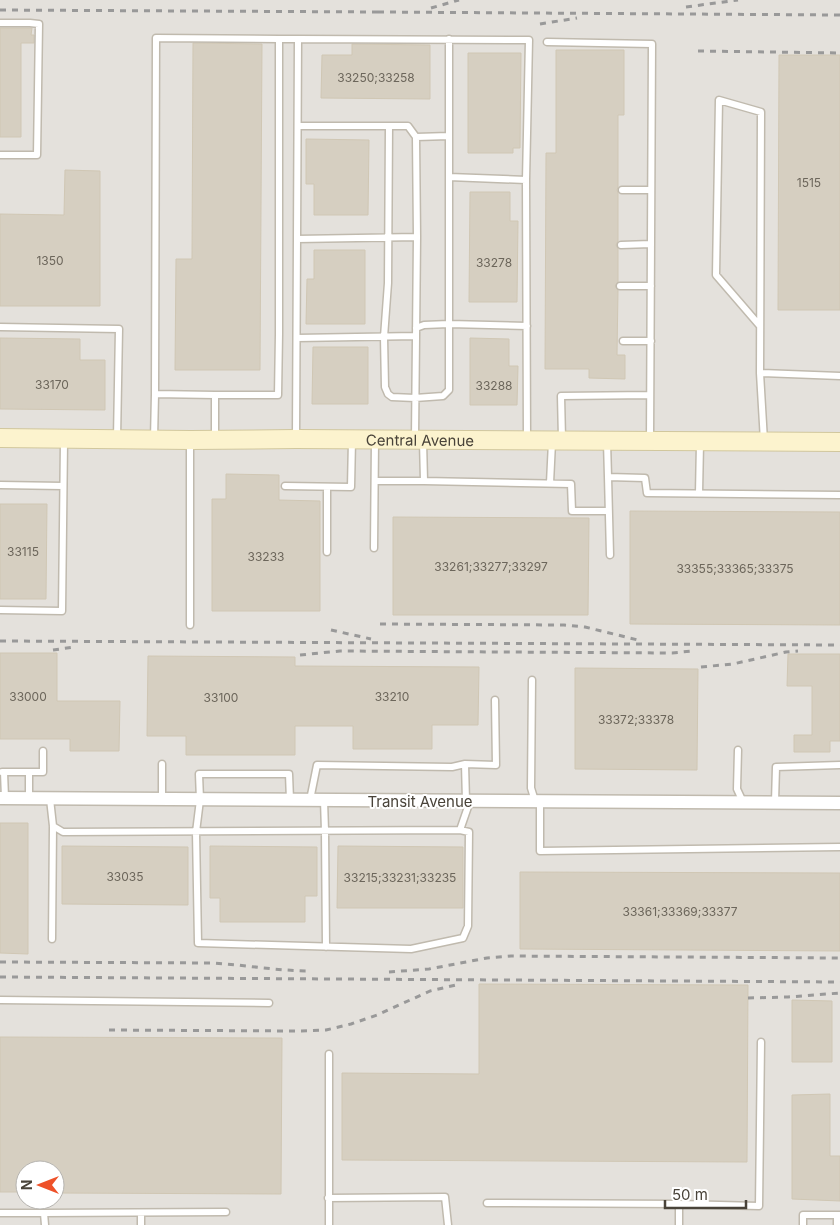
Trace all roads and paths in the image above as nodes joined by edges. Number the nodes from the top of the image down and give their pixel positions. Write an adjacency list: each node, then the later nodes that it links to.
1 (0, 23): 10 (lane)
2 (279, 39): 3 (lane); 34 (lane); 35 (lane)
3 (298, 39): 4 (lane); 6 (lane)
4 (449, 39): 8 (lane); 12 (lane)
5 (547, 42): 14 (lane)
6 (298, 126): 7 (lane); 17 (lane)
7 (389, 126): 9 (lane); 16 (lane)
8 (449, 136): 9 (lane); 11 (lane)
9 (416, 137): 15 (lane)
10 (0, 155)
11 (449, 177): 12 (lane); 22 (lane)
12 (526, 180): 23 (lane)
13 (622, 190): 14 (lane)
14 (651, 190): 18 (lane)
15 (417, 237): 16 (lane); 26 (lane)
16 (388, 238): 17 (lane); 28 (lane)
17 (297, 239): 29 (lane)
18 (651, 244): 19 (lane); 21 (lane)
19 (621, 245)
20 (620, 286): 21 (lane)
21 (651, 286): 31 (lane)
22 (449, 324): 23 (lane); 26 (lane); 37 (lane)
23 (527, 326): 48 (lane)
24 (760, 326): 24 (lane); 32 (lane)
25 (0, 327): 40 (lane)
26 (416, 328): 27 (lane)
27 (416, 336): 28 (lane); 37 (lane)
28 (384, 337): 29 (lane); 37 (lane)
29 (297, 338): 41 (lane)
30 (623, 341): 31 (lane)
31 (651, 341): 36 (lane)
32 (760, 374): 33 (lane); 53 (lane)
33 (840, 376)
34 (155, 394): 35 (lane); 45 (lane)
35 (215, 395): 47 (lane)
36 (650, 395): 49 (lane); 51 (lane)
37 (415, 398): 44 (lane)
38 (0, 438): 39 (street, Central Avenue)
39 (64, 439): 40 (street, Central Avenue); 60 (lane)
40 (117, 439): 45 (street, Central Avenue)
41 (296, 439): 42 (street, Central Avenue); 47 (street, Central Avenue)
42 (352, 439): 43 (street, Central Avenue); 62 (lane)
43 (375, 439): 44 (street, Central Avenue); 56 (lane)
44 (419, 439): 48 (street, Central Avenue); 57 (lane)
45 (154, 440): 46 (street, Central Avenue)
46 (190, 440): 47 (street, Central Avenue); 70 (lane)
47 (215, 440)
48 (527, 440): 49 (street, Central Avenue)
49 (557, 440): 50 (street, Central Avenue); 58 (lane)
50 (607, 441): 51 (street, Central Avenue); 55 (lane)
51 (650, 441): 52 (street, Central Avenue)
52 (700, 441): 53 (street, Central Avenue); 63 (lane)
53 (764, 442): 54 (street, Central Avenue)
54 (840, 442)
55 (608, 477): 63 (lane); 65 (lane)
56 (375, 481): 57 (lane); 66 (lane)
57 (424, 481): 58 (lane)
58 (550, 483): 65 (lane)
59 (0, 485): 60 (lane)
60 (63, 486): 69 (lane)
61 (285, 486): 62 (lane)
62 (327, 487): 67 (lane)
63 (699, 493): 64 (lane)
64 (840, 495)
65 (608, 511): 68 (lane)
66 (374, 548)
67 (327, 552)
68 (610, 555)
69 (0, 610)
70 (190, 625)
71 (532, 680): 89 (lane)
72 (495, 700): 76 (lane)
73 (43, 750): 79 (lane)
74 (738, 750): 90 (lane)
75 (162, 764): 83 (lane)
76 (466, 764): 86 (lane); 88 (lane)
77 (840, 765): 91 (lane)
78 (2, 772): 79 (lane); 80 (lane)
79 (29, 772): 81 (lane)
80 (2, 798): 81 (street, Transit Avenue)
81 (29, 798): 82 (street, Transit Avenue)
82 (50, 799): 83 (street, Transit Avenue); 93 (lane)
83 (162, 800): 84 (street, Transit Avenue)
84 (200, 800): 85 (street, Transit Avenue); 85 (lane); 96 (lane)
85 (290, 800): 86 (street, Transit Avenue)
86 (310, 800): 87 (street, Transit Avenue)
87 (324, 800): 88 (street, Transit Avenue); 95 (lane)
88 (468, 801): 89 (street, Transit Avenue); 94 (lane)
89 (538, 801): 90 (street, Transit Avenue); 97 (lane)
90 (743, 802): 91 (street, Transit Avenue)
91 (775, 802): 92 (street, Transit Avenue)
92 (840, 803)
93 (53, 826): 96 (lane); 98 (lane)
94 (460, 830): 95 (lane); 99 (lane)
95 (325, 831): 96 (lane); 99 (lane)
96 (196, 832): 99 (lane)
97 (840, 847)
98 (52, 939)
99 (326, 947)
100 (0, 1000): 101 (lane)
101 (269, 1003)
102 (761, 1042): 106 (lane)
103 (329, 1054): 104 (lane)
104 (328, 1198): 114 (lane); 115 (lane)
105 (487, 1203): 106 (lane)
106 (679, 1204): 116 (lane)
107 (0, 1212): 110 (lane)
108 (141, 1212): 109 (lane); 110 (lane); 113 (lane)
109 (226, 1212)
110 (44, 1213): 112 (lane)
111 (838, 1215): 117 (lane); 118 (lane)
112 (45, 1225)
113 (141, 1225)
114 (329, 1225)
115 (448, 1225)
116 (679, 1225)
117 (803, 1225)
118 (837, 1225)

